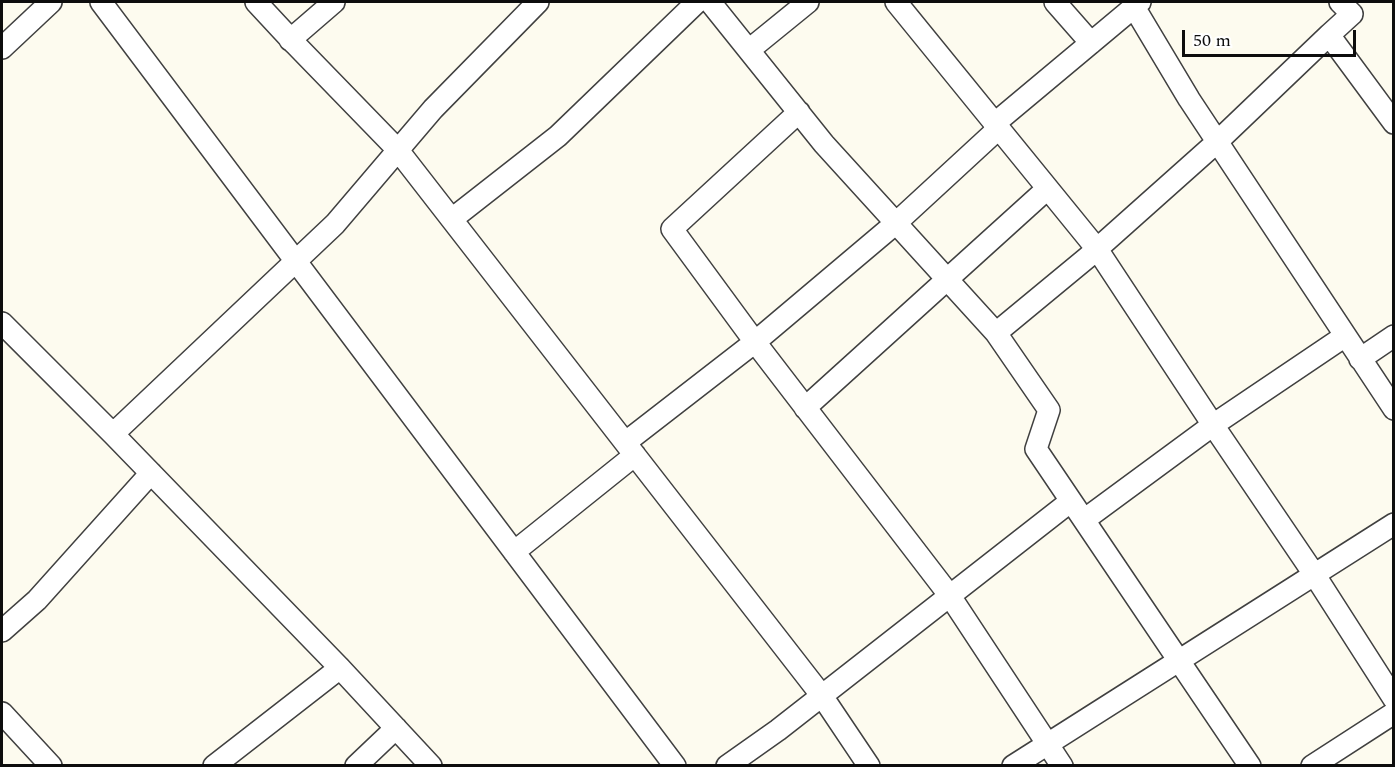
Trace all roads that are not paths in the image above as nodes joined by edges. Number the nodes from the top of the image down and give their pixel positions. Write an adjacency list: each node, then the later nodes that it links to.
1 (51, 2): 16 (street)
2 (101, 2): 27 (street)
3 (256, 2): 14 (street)
4 (334, 2): 14 (street)
5 (538, 2): 22 (street)
6 (697, 2): 24 (street)
7 (710, 2): 17 (street)
8 (808, 2): 17 (street)
9 (1055, 2): 15 (street)
10 (1340, 2): 13 (street)
11 (901, 3): 20 (street)
12 (1137, 4): 15 (street); 21 (street)
13 (1329, 35): 19 (street); 21 (street)
14 (290, 40): 22 (street)
15 (1091, 43): 20 (street)
16 (2, 48)
17 (749, 50): 18 (street)
18 (799, 112): 25 (street); 33 (street)
19 (1394, 123)
20 (996, 126): 23 (street); 25 (street)
21 (1217, 142): 26 (street); 31 (street)
22 (397, 149): 24 (street); 27 (street)
23 (1047, 189): 26 (street); 28 (street)
24 (452, 219): 39 (street)
25 (896, 224): 28 (street); 33 (street)
26 (1097, 249): 30 (street); 37 (street)
27 (296, 260): 38 (street); 44 (street)
28 (947, 279): 30 (street); 35 (street)
29 (2, 323): 38 (street)
30 (996, 333): 41 (street)
31 (1345, 336): 34 (street); 37 (street)
32 (1394, 336): 34 (street)
33 (755, 342): 35 (street); 39 (street)
34 (1360, 359): 36 (street)
35 (805, 408): 46 (street)
36 (1394, 409)
37 (1213, 425): 42 (street); 45 (street)
38 (113, 434): 40 (street)
39 (631, 448): 44 (street); 50 (street)
40 (151, 473): 47 (street); 49 (street)
41 (1071, 501): 42 (street); 46 (street)
42 (1084, 520): 48 (street)
43 (1394, 524): 45 (street)
44 (514, 552): 60 (street)
45 (1314, 574): 48 (street); 51 (street)
46 (950, 596): 50 (street); 55 (street)
47 (2, 631)
48 (1178, 660): 55 (street); 65 (street)
49 (340, 668): 54 (street); 57 (street)
50 (822, 696): 61 (street); 62 (street)
51 (1394, 699)
52 (2, 713): 56 (street)
53 (1394, 713): 66 (street)
54 (396, 728): 58 (street); 59 (street)
55 (1048, 743): 63 (street); 64 (street)
56 (51, 765)
57 (214, 765)
58 (356, 765)
59 (431, 765)
60 (675, 765)
61 (727, 765)
62 (869, 765)
63 (1013, 765)
64 (1062, 765)
65 (1250, 765)
66 (1312, 765)

